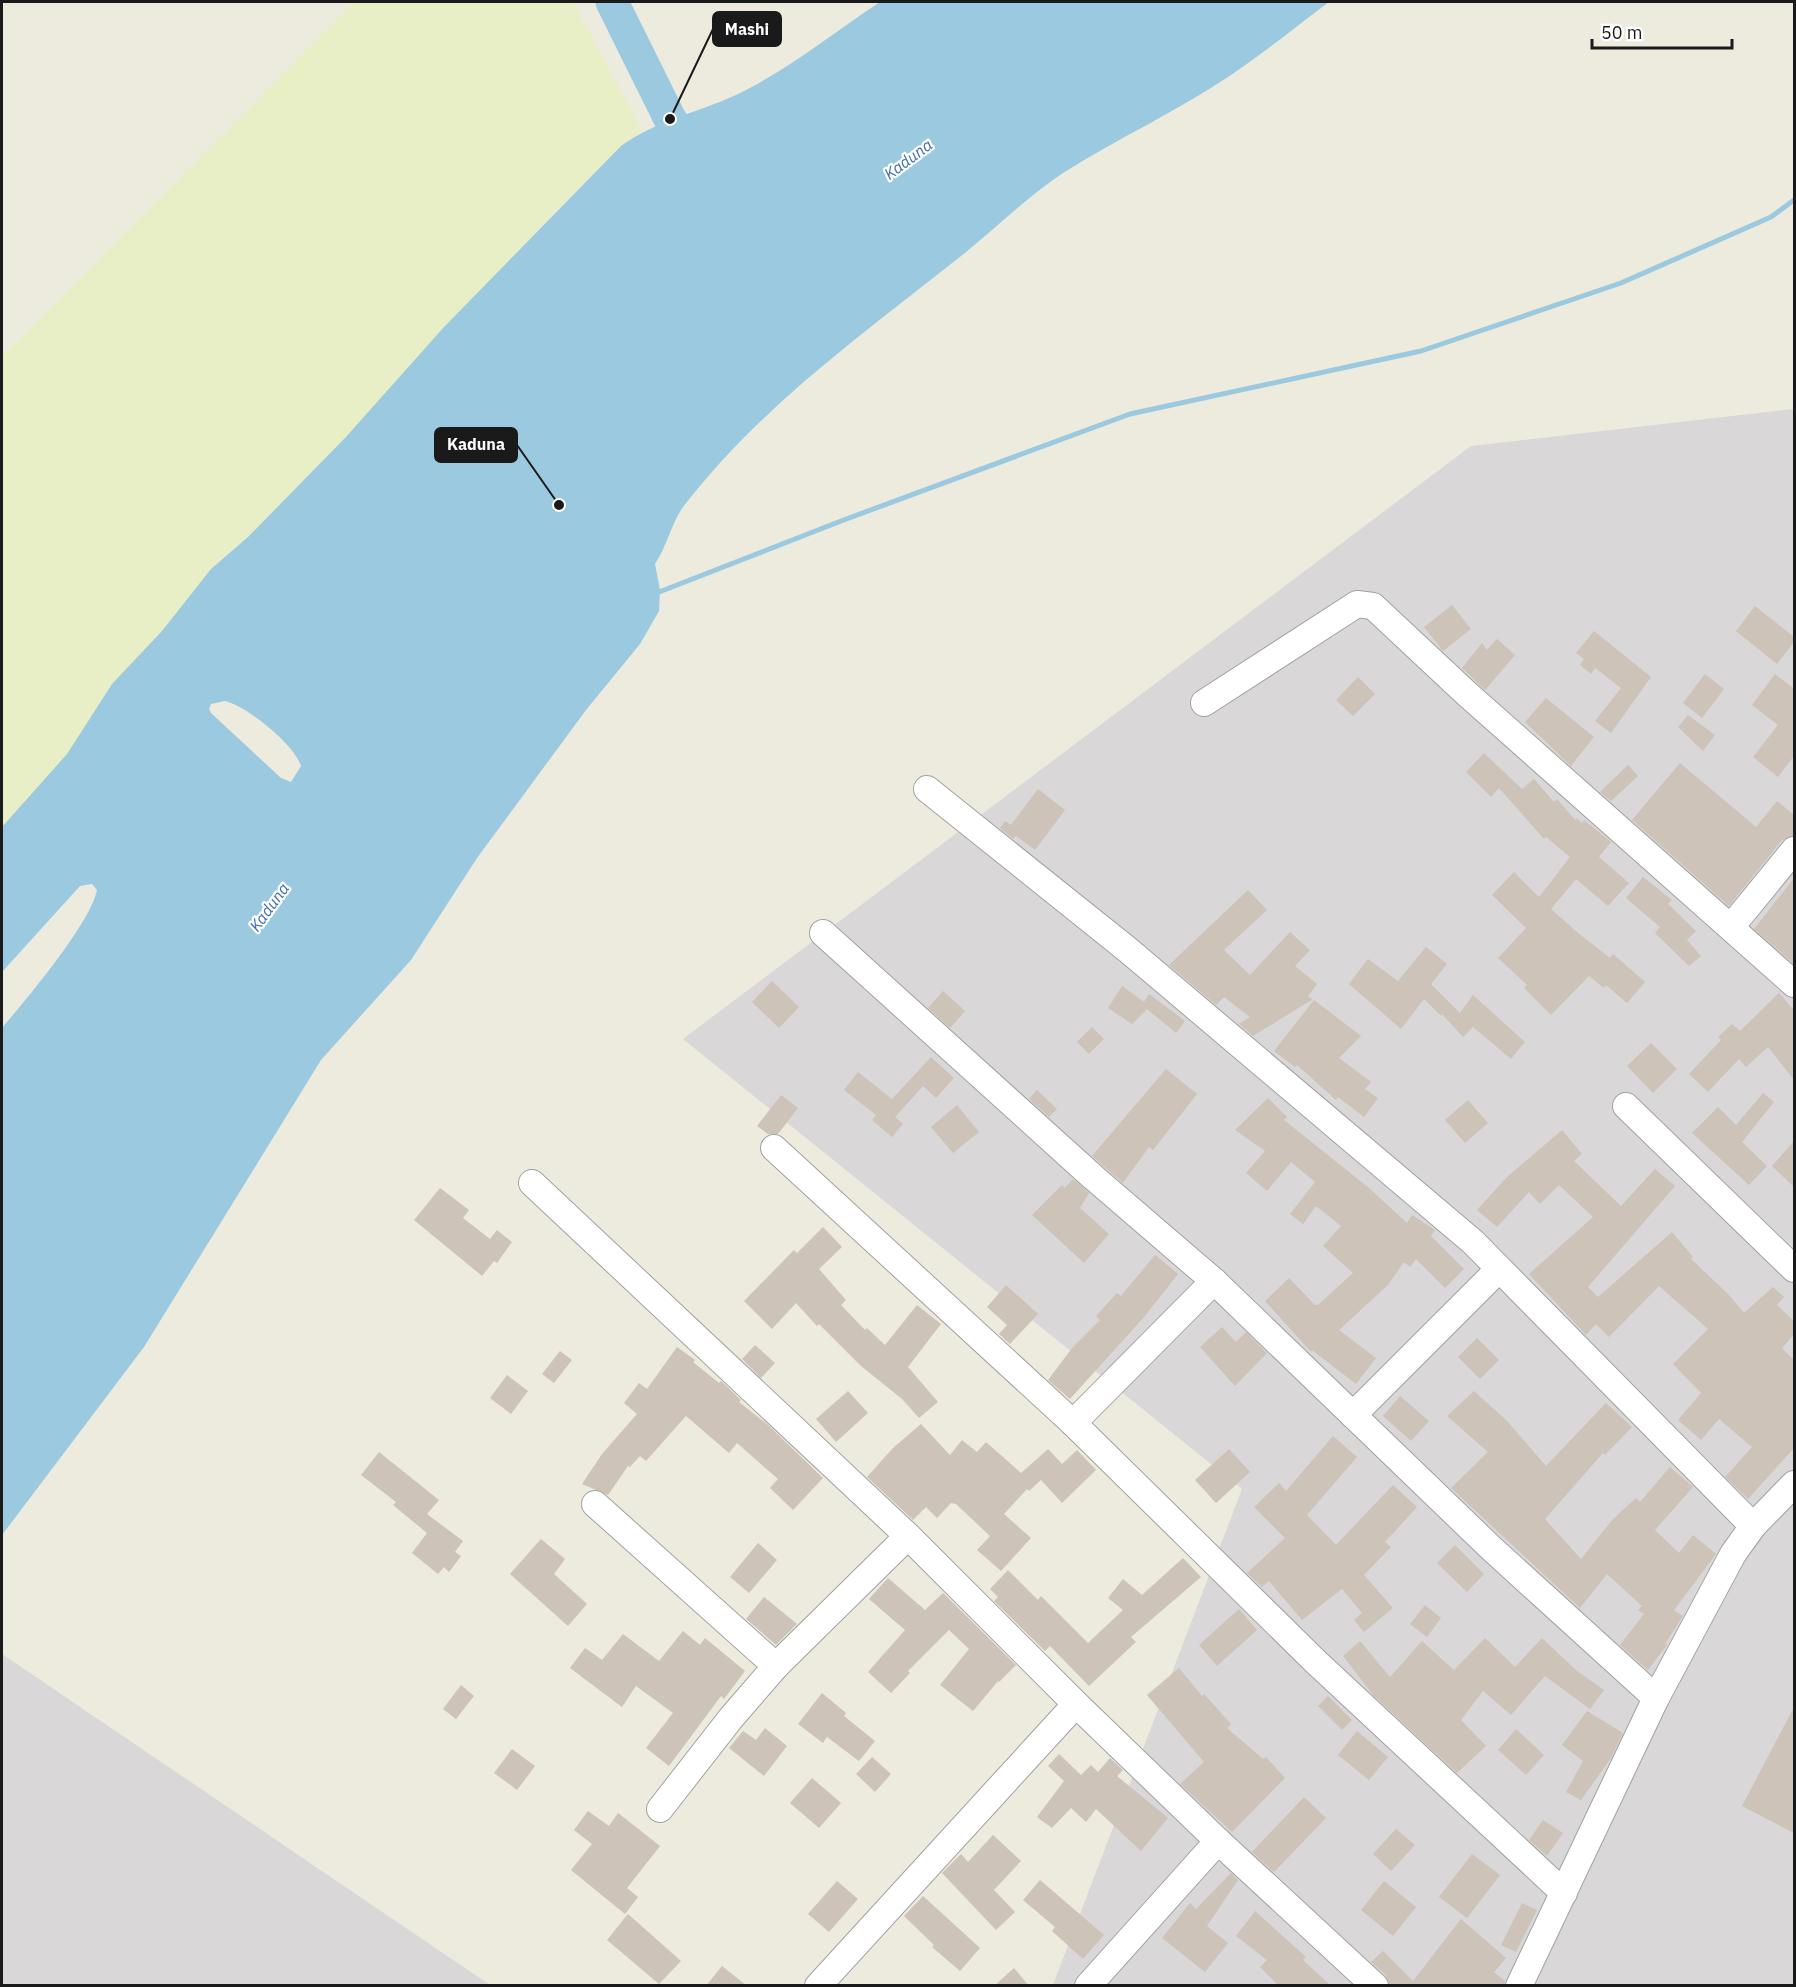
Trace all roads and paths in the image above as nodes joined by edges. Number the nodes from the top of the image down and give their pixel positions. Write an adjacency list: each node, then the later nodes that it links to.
1 (1204, 703): 4 (street)
2 (927, 789): 10 (street)
3 (1794, 850): 4 (street)
4 (1731, 927): 6 (street)
5 (823, 933): 12 (street)
6 (1794, 984)
7 (1626, 1106): 11 (street)
8 (774, 1148): 14 (street)
9 (532, 1183): 18 (street)
10 (1499, 1269): 13 (street); 17 (street)
11 (1794, 1269)
12 (1214, 1281): 13 (street); 14 (street)
13 (1353, 1415): 20 (street)
14 (1073, 1423): 24 (street)
15 (1794, 1484): 17 (street)
16 (595, 1504): 19 (street)
17 (1753, 1526): 20 (street)
18 (908, 1536): 19 (street); 21 (street)
19 (776, 1666): 22 (street)
20 (1656, 1698): 24 (street)
21 (1076, 1704): 23 (street); 25 (street)
22 (660, 1809)
23 (1218, 1841): 26 (street); 27 (street)
24 (1564, 1893): 28 (street)
25 (819, 1986)
26 (1088, 1986)
27 (1375, 1986)
28 (1520, 1986)

